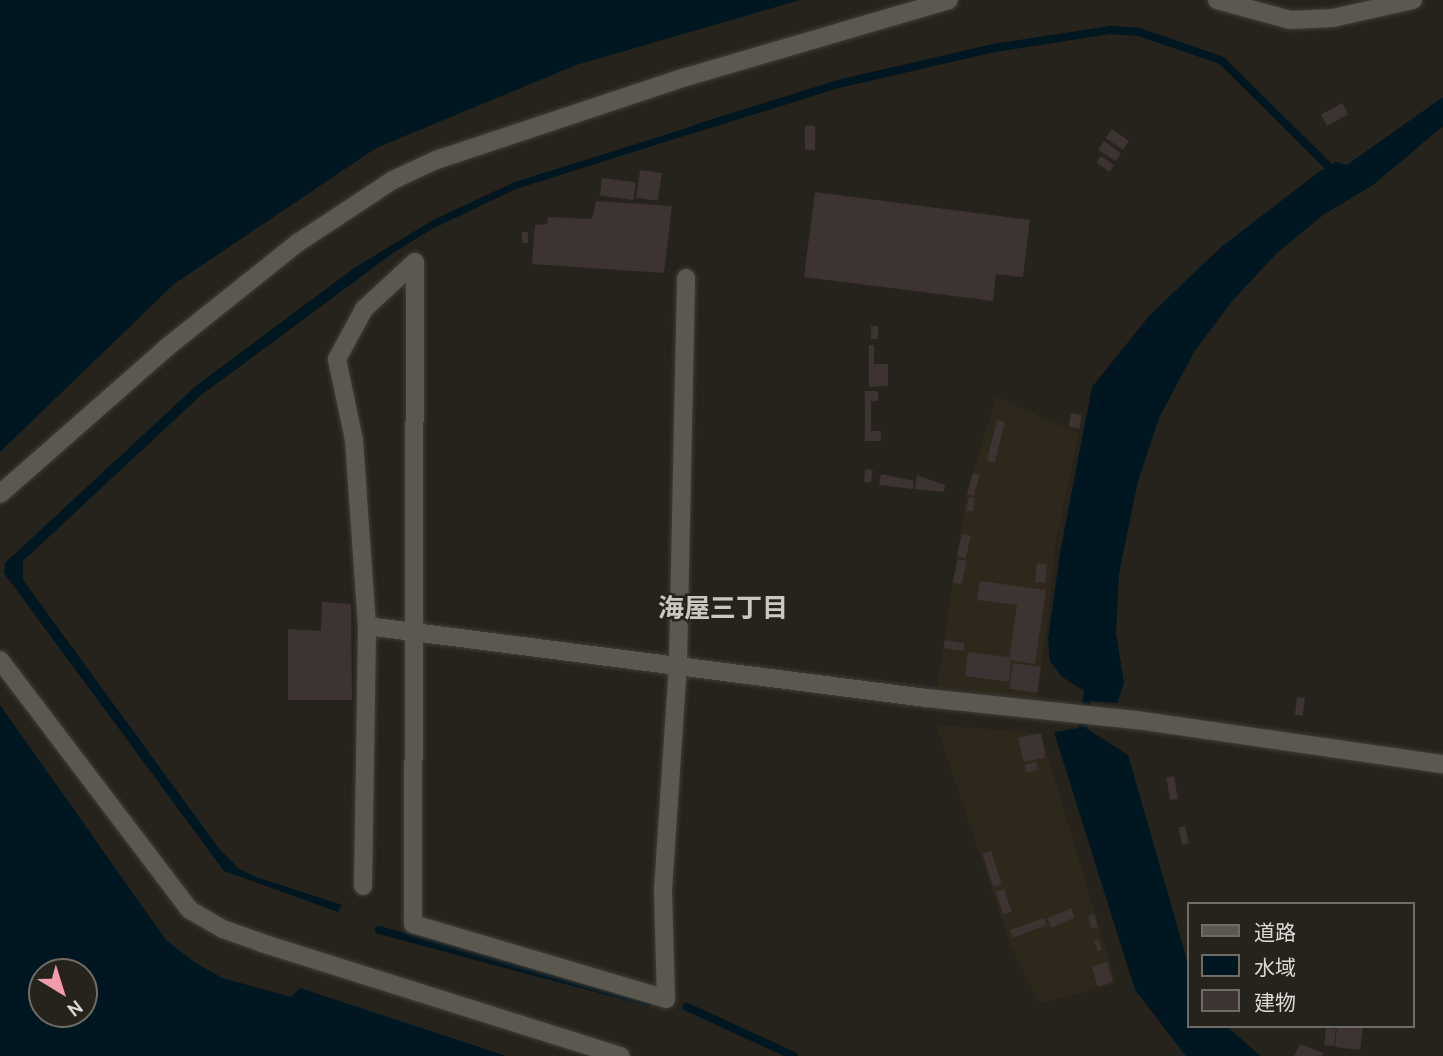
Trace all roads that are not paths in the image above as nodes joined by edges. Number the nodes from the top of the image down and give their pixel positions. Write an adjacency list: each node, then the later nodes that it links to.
1 (948, 0): 5 (street)
2 (1217, 0): 3 (street)
3 (1413, 0)
4 (687, 278): 9 (street)
5 (0, 494)
6 (367, 626): 7 (street); 7 (street); 11 (street)
7 (416, 631): 9 (street); 9 (street)
8 (0, 660): 12 (street)
9 (678, 663): 10 (street)
10 (1443, 764)
11 (363, 886)
12 (621, 1056)

